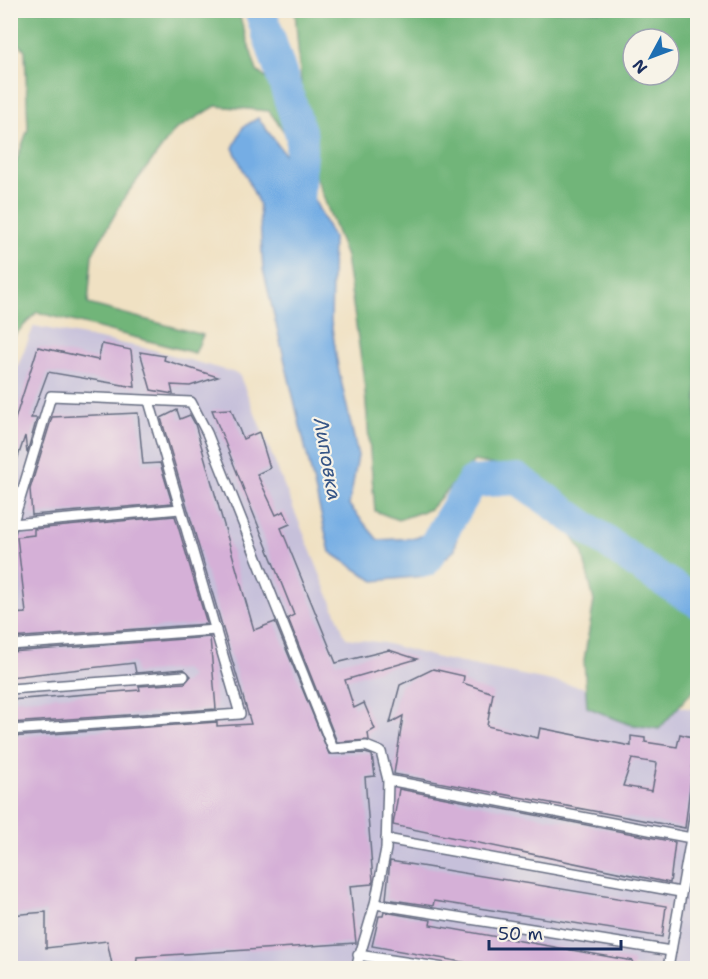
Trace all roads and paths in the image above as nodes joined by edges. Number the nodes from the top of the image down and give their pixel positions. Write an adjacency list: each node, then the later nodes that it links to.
1 (149, 400): 2 (lane); 3 (lane); 9 (lane)
2 (180, 509): 3 (lane); 4 (lane)
3 (11, 528)
4 (216, 630): 5 (lane); 8 (lane)
5 (10, 645)
6 (184, 676): 7 (lane)
7 (10, 689)
8 (10, 730)
9 (388, 780): 11 (lane); 12 (lane)
10 (698, 791): 11 (lane)
11 (691, 838): 13 (lane)
12 (386, 839): 13 (lane); 14 (lane)
13 (680, 892): 15 (lane)
14 (375, 904): 15 (lane); 16 (lane)
15 (671, 951): 19 (lane)
16 (358, 955): 17 (lane); 18 (lane)
17 (356, 969)
18 (444, 969)
19 (668, 969)

